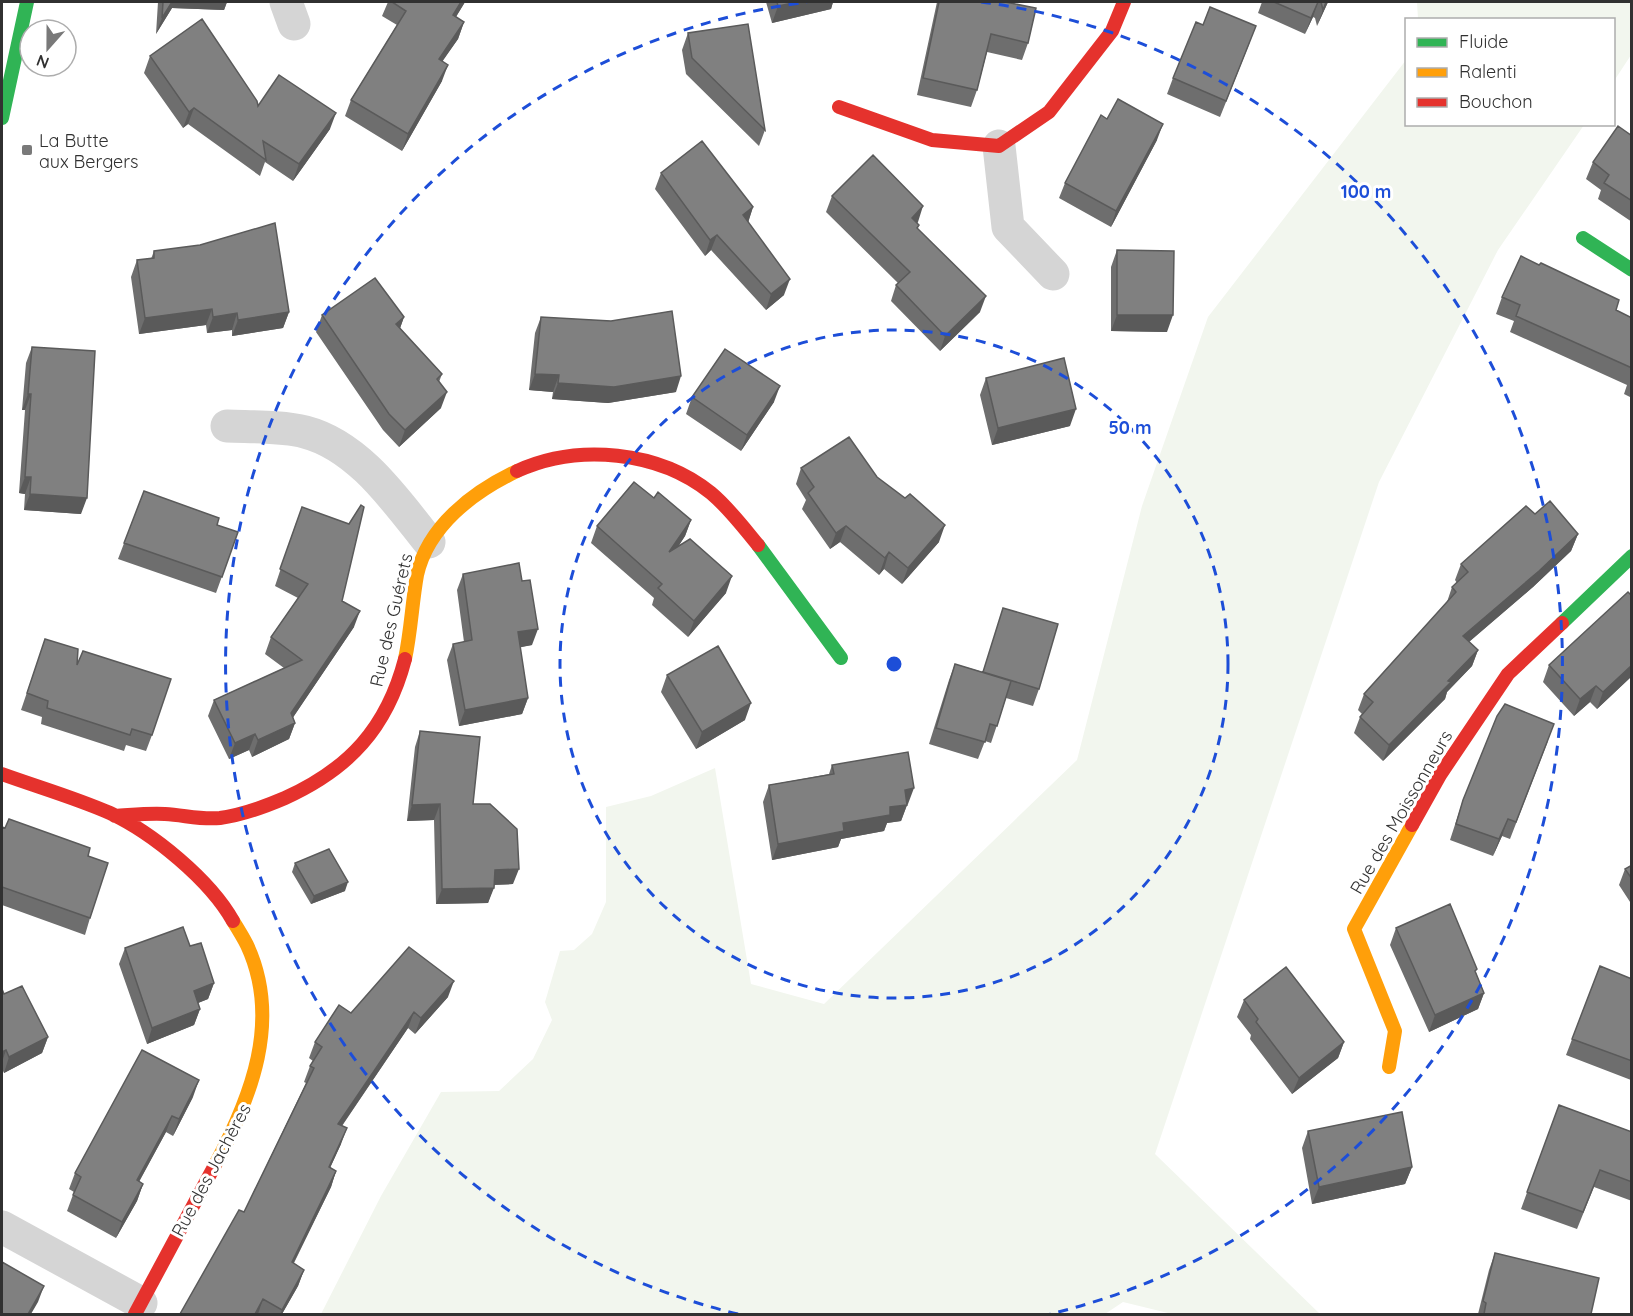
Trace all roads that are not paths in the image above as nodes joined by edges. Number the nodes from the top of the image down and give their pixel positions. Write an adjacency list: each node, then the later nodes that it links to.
1 (27, 2): 4 (street)
2 (1124, 2): 5 (street)
3 (839, 107): 5 (street)
4 (2, 118)
5 (999, 146): 8 (street)
6 (1583, 238): 7 (street)
7 (1632, 270)
8 (1053, 274)
9 (227, 426): 10 (street)
10 (429, 542): 12 (street, Rue des Guérets); 14 (street, Rue des Guérets)
11 (1632, 556): 15 (street, Rue des Moissonneurs)
12 (842, 658)
13 (2, 774): 14 (street, Rue des Jachères)
14 (115, 816): 17 (street, Rue des Jachères)
15 (1389, 1067)
16 (2, 1227): 17 (street, Rue des Jachères)
17 (138, 1309)

